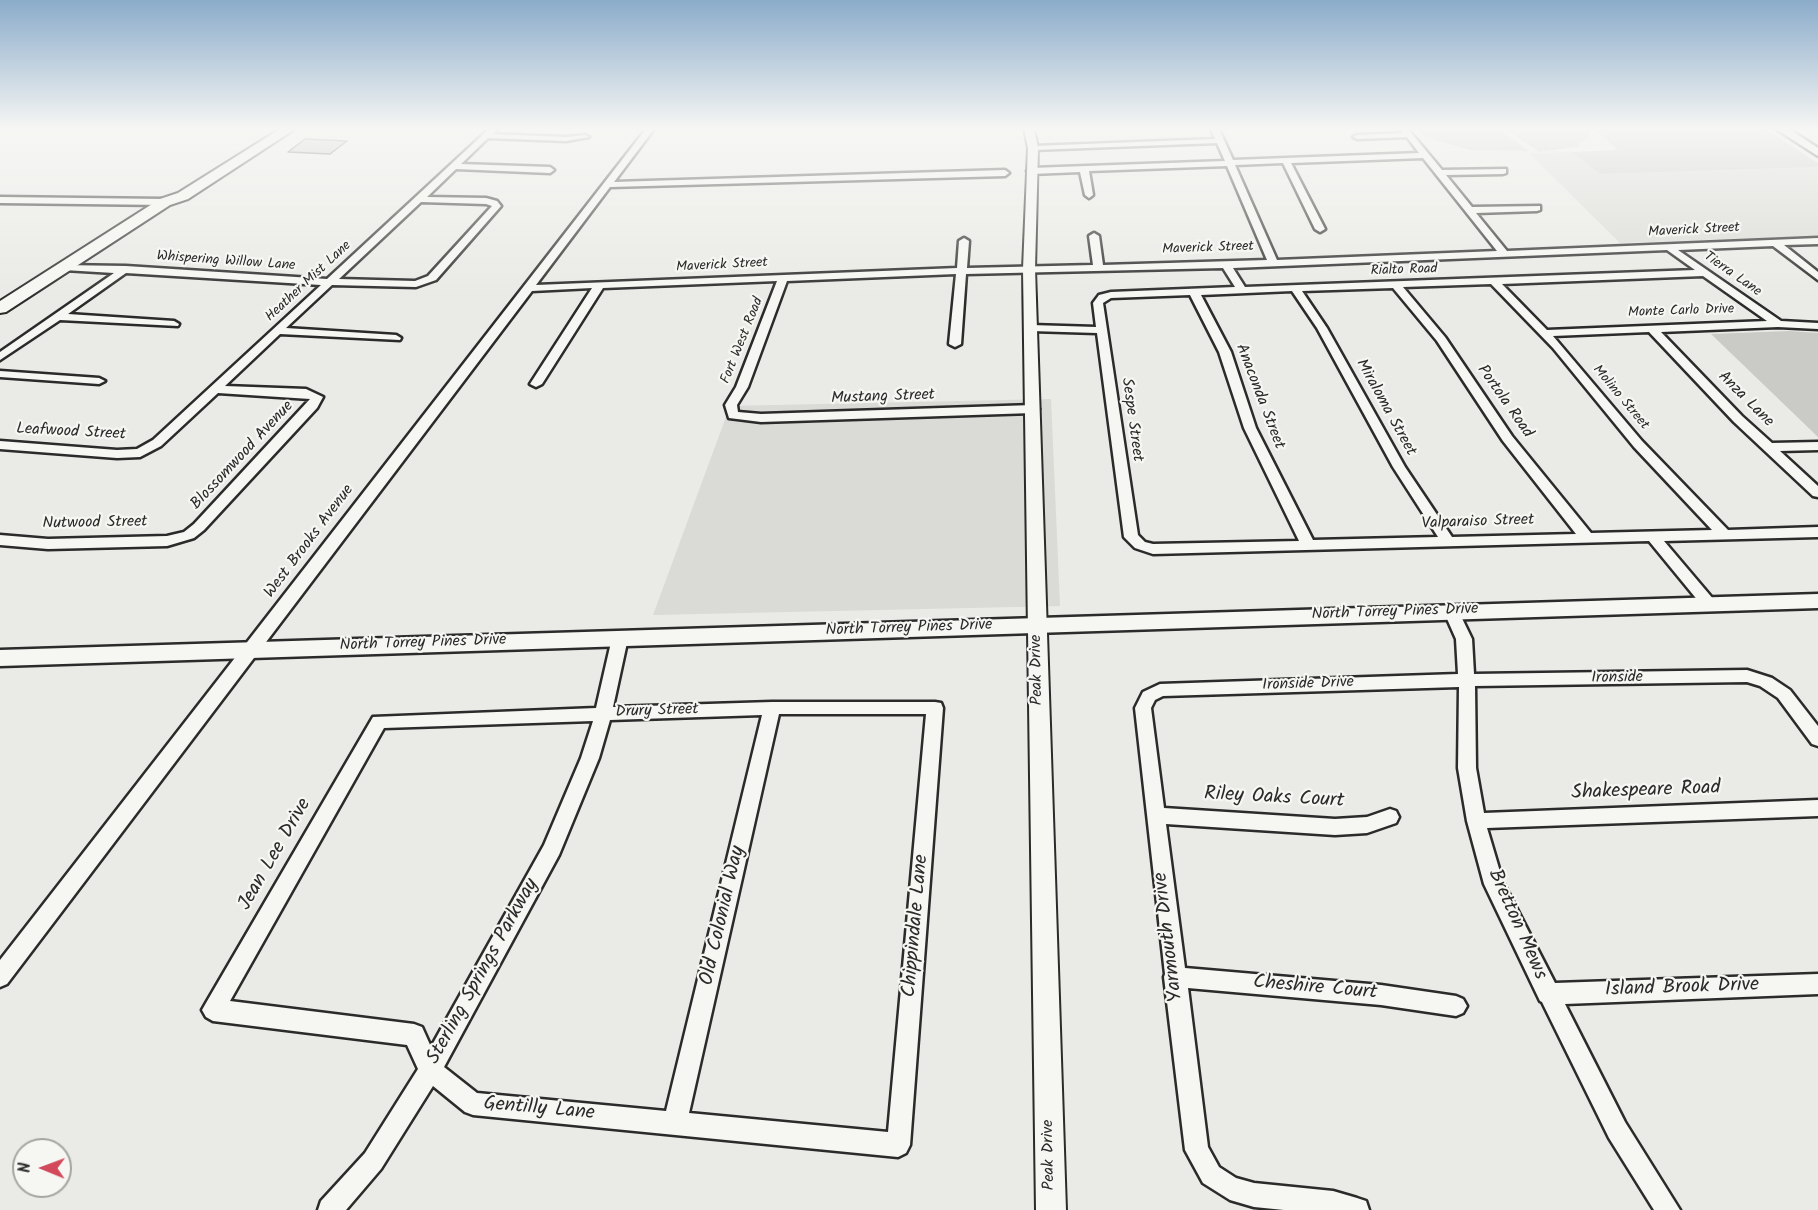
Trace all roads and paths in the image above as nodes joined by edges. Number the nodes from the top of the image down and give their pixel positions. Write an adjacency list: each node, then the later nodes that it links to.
1 (182, 185): 13 (main road)
2 (200, 185): 13 (main road)
3 (434, 185): 11 (street, Heather Mist Lane)
4 (605, 185): 37 (street, West Brooks Avenue)
5 (1030, 185): 28 (street, Peak Drive)
6 (1087, 185): 10 (street)
7 (1240, 185): 23 (street)
8 (1298, 185): 16 (street)
9 (1450, 185): 15 (street)
10 (1089, 195)
11 (420, 199): 34 (street, Heather Mist Lane); 34 (street, Whispering Willow Lane)
12 (0, 200): 13 (street)
13 (165, 202): 25 (main road)
14 (1537, 207): 15 (street)
15 (1470, 210): 22 (street)
16 (1320, 229)
17 (1094, 236): 26 (street)
18 (964, 241): 29 (street)
19 (1818, 241): 20 (street, Maverick Street)
20 (1774, 242): 21 (street, Maverick Street); 31 (street)
21 (1670, 248): 22 (street, Maverick Street); 30 (street, Tierra Lane)
22 (1504, 253): 23 (street, Maverick Street)
23 (1273, 262): 24 (street, Maverick Street)
24 (1226, 265): 26 (street, Maverick Street); 39 (street)
25 (64, 267): 27 (street, Whispering Willow Lane); 42 (main road)
26 (1098, 267): 28 (street, Maverick Street)
27 (126, 269): 34 (street, Whispering Willow Lane); 43 (street)
28 (1029, 269): 29 (street, Maverick Street); 47 (street, Peak Drive)
29 (962, 271): 32 (street, Maverick Street); 53 (street)
30 (1707, 273): 33 (street, Rialto Road); 45 (street, Tierra Lane)
31 (1818, 277)
32 (783, 278): 36 (street, Maverick Street); 60 (street, Fort West Road)
33 (1494, 281): 35 (street, Rialto Road); 51 (street, Molino Street)
34 (329, 282): 50 (street, Heather Mist Lane)
35 (1395, 284): 38 (street, Rialto Road); 70 (street, Portola Road)
36 (599, 286): 37 (street, Maverick Street); 57 (street)
37 (527, 288): 80 (street, West Brooks Avenue)
38 (1295, 289): 39 (street, Rialto Road); 72 (street, Miraloma Street)
39 (1242, 291): 40 (street, Rialto Road)
40 (1194, 292): 41 (street, Rialto Road); 74 (street, Anaconda Street)
41 (1103, 297): 49 (street, Sespe Street)
42 (2, 306)
43 (57, 317): 44 (street); 54 (street)
44 (174, 324)
45 (1778, 324): 46 (street, Monte Carlo Drive); 48 (street, Monte Carlo Drive)
46 (1818, 326)
47 (1031, 328): 49 (street); 59 (street, Peak Drive)
48 (1651, 328): 51 (street, Monte Carlo Drive); 63 (street, Anza Lane)
49 (1102, 330): 73 (street, Sespe Street)
50 (276, 331): 52 (street); 58 (street, Heather Mist Lane)
51 (1544, 333): 67 (street, Molino Street)
52 (396, 338)
53 (955, 344)
54 (0, 357)
55 (0, 374): 56 (street)
56 (99, 381)
57 (537, 384)
58 (215, 389): 64 (street, Heather Mist Lane); 68 (street, Blossomwood Avenue)
59 (1033, 409): 60 (street, Mustang Street); 78 (street, Peak Drive)
60 (734, 415)
61 (0, 445): 64 (street, Leafwood Street)
62 (1818, 446): 63 (street)
63 (1769, 447): 65 (street, Anza Lane)
64 (140, 453)
65 (1818, 493)
66 (1818, 532): 67 (street, Valparaiso Street)
67 (1724, 534): 69 (street, Valparaiso Street)
68 (189, 535): 71 (street, Nutwood Street)
69 (1653, 536): 70 (street, Valparaiso Street); 76 (street)
70 (1587, 538): 72 (street, Valparaiso Street)
71 (0, 540)
72 (1448, 542): 74 (street, Valparaiso Street)
73 (1140, 545): 74 (street, Valparaiso Street)
74 (1308, 546)
75 (1818, 601): 76 (main road, North Torrey Pines Drive)
76 (1709, 604): 77 (main road, North Torrey Pines Drive)
77 (1452, 612): 78 (main road, North Torrey Pines Drive); 82 (street, Bretton Mews)
78 (1037, 625): 79 (main road, North Torrey Pines Drive); 103 (street, Peak Drive)
79 (620, 638): 80 (main road, North Torrey Pines Drive); 86 (street, Sterling Springs Parkway)
80 (252, 649): 81 (main road, North Torrey Pines Drive); 93 (street, West Brooks Avenue)
81 (3, 661)
82 (1467, 682): 83 (street, Ironside Drive); 88 (street, Ironside); 92 (street, Bretton Mews)
83 (1149, 696): 90 (street, Yarmouth Drive)
84 (772, 708): 85 (street, Drury Street); 86 (street, Drury Street); 100 (street, Old Colonial Way)
85 (935, 708): 101 (street, Chippindale Lane)
86 (603, 714): 87 (street, Drury Street); 99 (street, Sterling Springs Parkway)
87 (379, 722): 98 (street, Jean Lee Drive)
88 (1818, 739)
89 (1818, 808): 92 (street, Shakespeare Road)
90 (1156, 815): 91 (street, Riley Oaks Court); 94 (street, Yarmouth Drive)
91 (1390, 818)
92 (1476, 821): 96 (street, Bretton Mews)
93 (0, 977)
94 (1174, 977): 97 (street, Cheshire Court); 104 (street, Yarmouth Drive)
95 (1818, 984): 96 (street, Island Brook Drive)
96 (1547, 994): 105 (street, Bretton Mews)
97 (1456, 1006)
98 (213, 1010): 99 (street, Gentilly Lane)
99 (430, 1070): 100 (street, Gentilly Lane); 102 (street, Sterling Springs Parkway)
100 (675, 1123): 101 (street, Gentilly Lane)
101 (898, 1145)
102 (330, 1210)
103 (1051, 1210)
104 (1357, 1210)
105 (1668, 1210)

